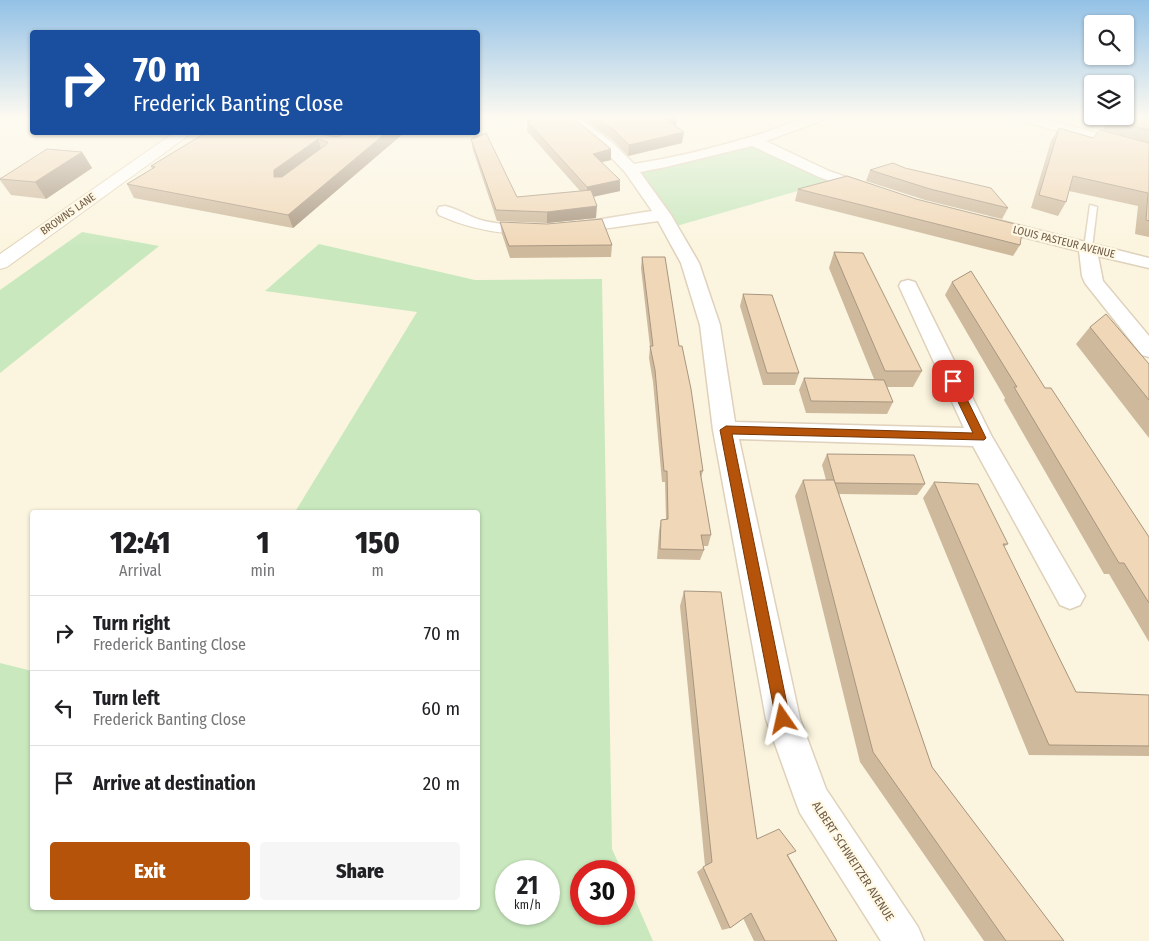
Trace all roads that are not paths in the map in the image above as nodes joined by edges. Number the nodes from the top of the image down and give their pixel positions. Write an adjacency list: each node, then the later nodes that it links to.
1 (144, 162): 12 (street, BROWNS LANE)
2 (623, 162): 5 (street, ALBERT SCHWEITZER AVENUE)
3 (670, 162): 5 (street)
4 (798, 162): 6 (street)
5 (630, 169): 9 (street, ALBERT SCHWEITZER AVENUE)
6 (881, 194)
7 (1093, 206): 11 (lane)
8 (445, 212): 9 (street)
9 (663, 215): 16 (street, ALBERT SCHWEITZER AVENUE)
10 (975, 220): 11 (street, LOUIS PASTEUR AVENUE)
11 (1088, 248): 13 (street, LOUIS PASTEUR AVENUE); 15 (street)
12 (0, 263)
13 (1149, 263)
14 (908, 286): 17 (street)
15 (1149, 350)
16 (726, 430): 17 (street); 19 (street, ALBERT SCHWEITZER AVENUE)
17 (980, 438): 18 (street)
18 (1070, 596)
19 (904, 941)

